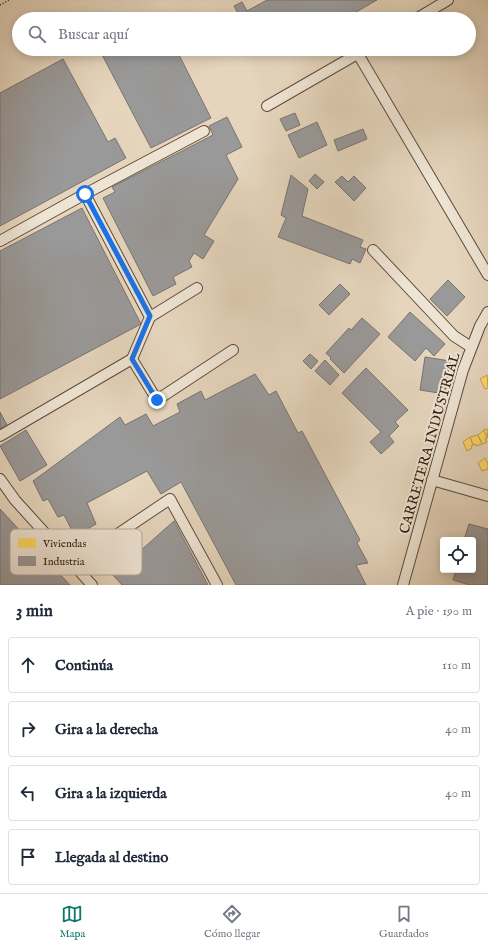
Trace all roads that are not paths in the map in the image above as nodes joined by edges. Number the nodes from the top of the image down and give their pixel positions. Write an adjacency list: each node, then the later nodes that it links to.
1 (448, 0): 2 (street)
2 (428, 12)
3 (353, 56): 5 (street)
4 (365, 56): 10 (street)
5 (267, 106)
6 (204, 131): 7 (street)
7 (85, 194): 8 (street); 13 (street)
8 (0, 241)
9 (373, 250): 14 (street)
10 (488, 275)
11 (196, 288): 13 (street)
12 (488, 312): 14 (street, CARRETERA INDUSTRIAL)
13 (150, 316): 16 (street)
14 (471, 347): 18 (street, CARRETERA INDUSTRIAL)
15 (232, 350): 16 (street)
16 (132, 359): 17 (street)
17 (0, 436)
18 (432, 480): 20 (street); 26 (street, CARRETERA INDUSTRIAL)
19 (2, 484): 21 (street)
20 (488, 496)
21 (41, 529)
22 (126, 529): 25 (street)
23 (83, 575): 24 (street)
24 (92, 585)
25 (217, 585)
26 (403, 585)

